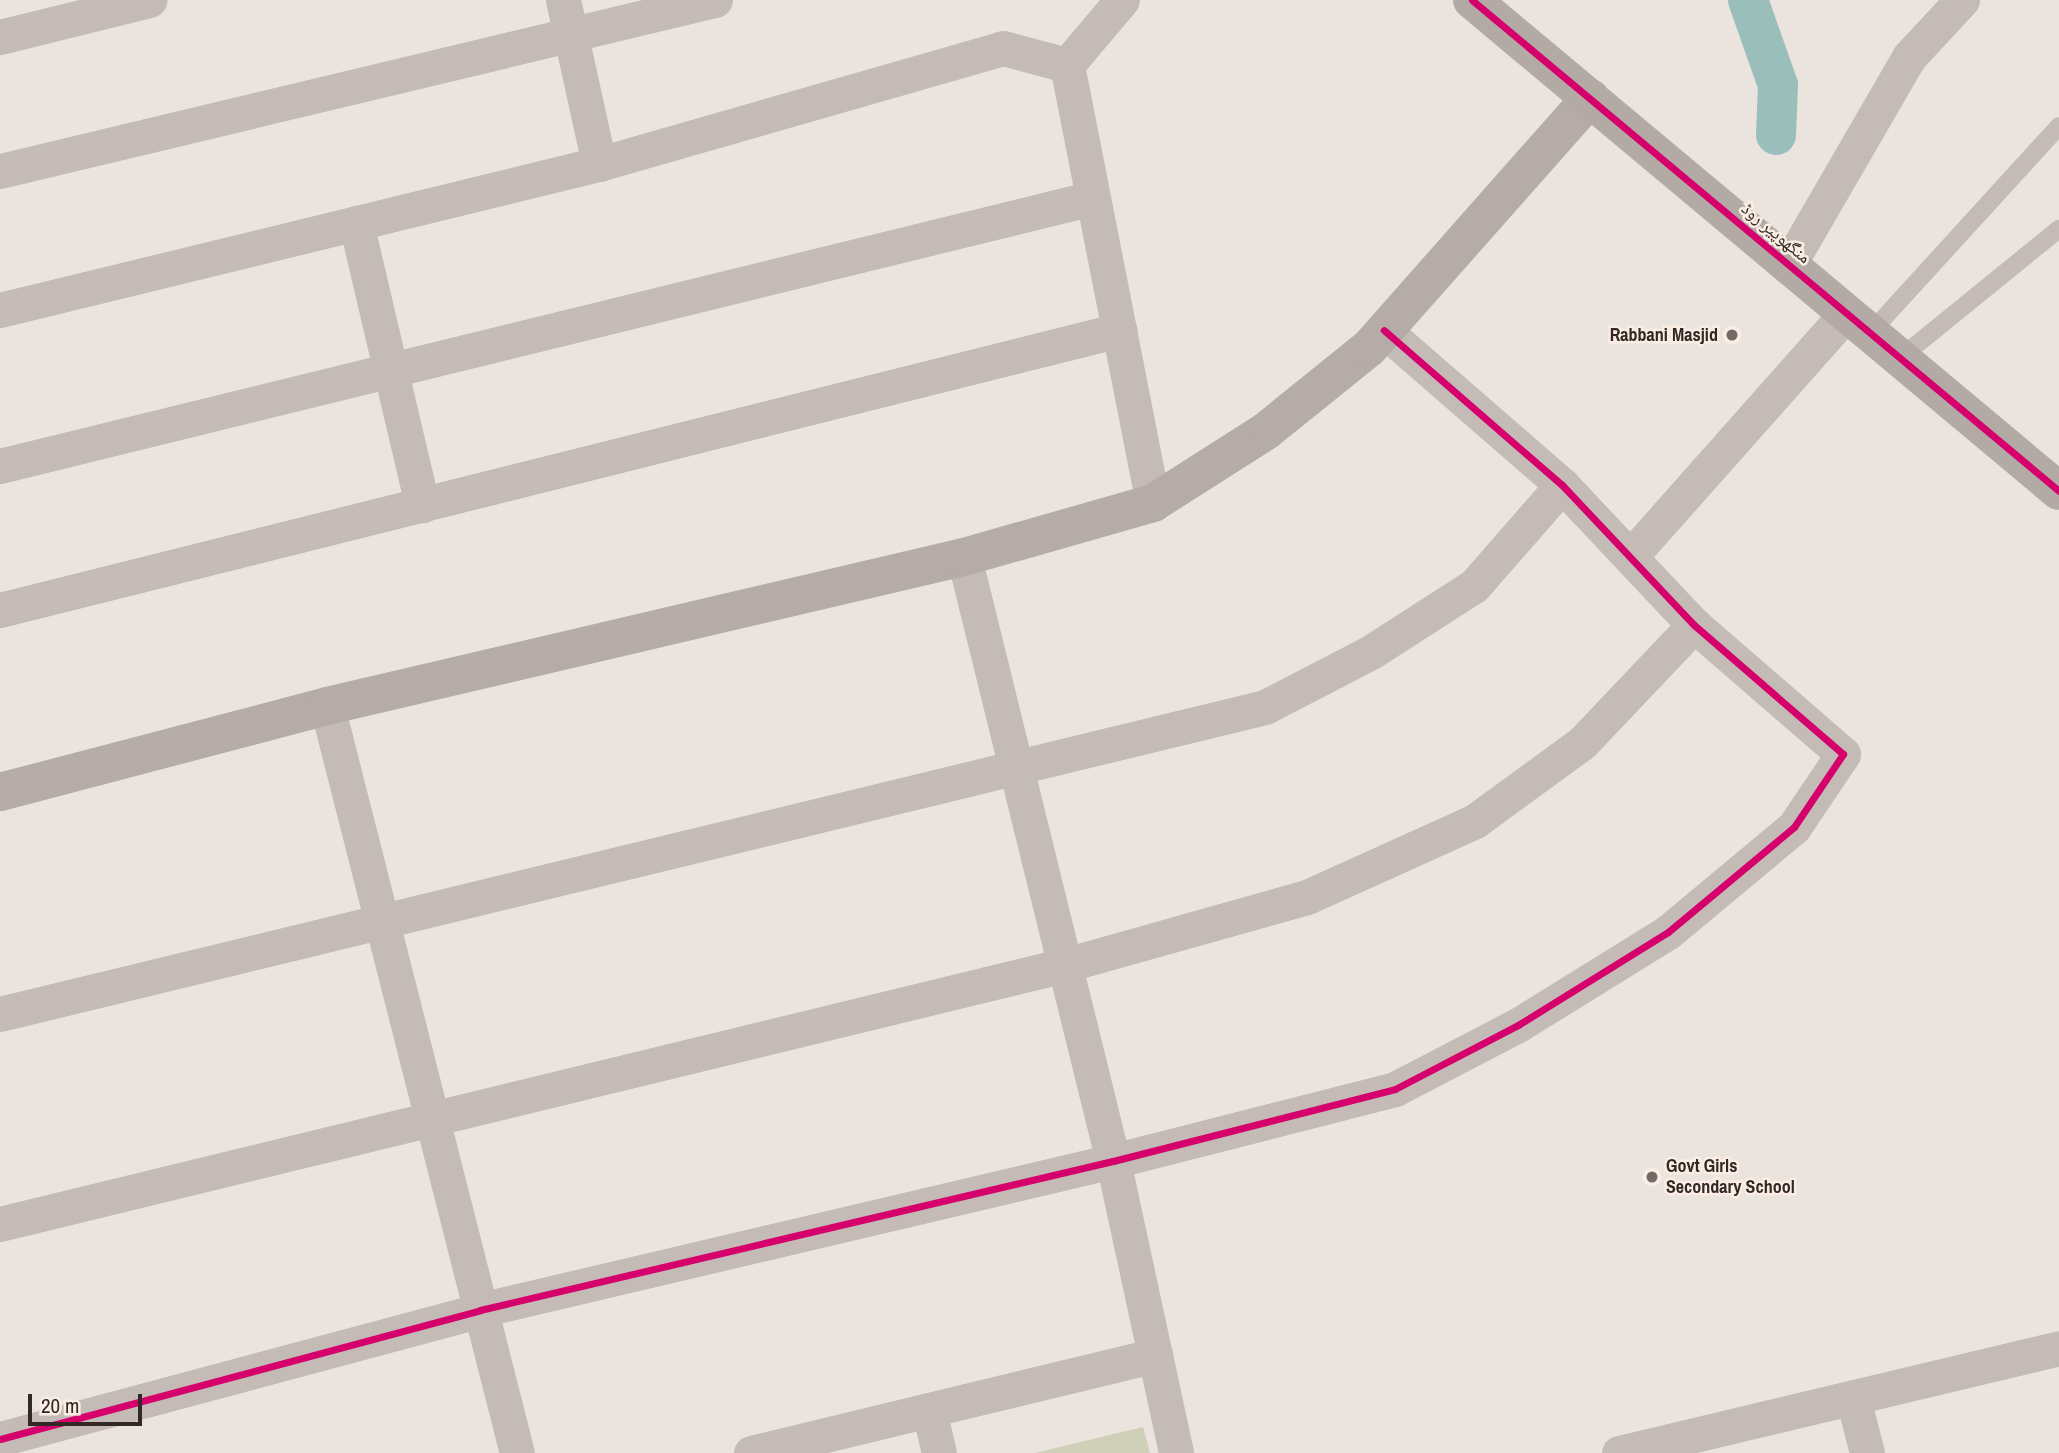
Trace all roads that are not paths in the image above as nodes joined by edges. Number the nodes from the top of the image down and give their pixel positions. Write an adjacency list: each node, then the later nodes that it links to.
1 (150, 0): 8 (street)
2 (563, 0): 7 (street)
3 (715, 0): 7 (street)
4 (1122, 0): 9 (street)
5 (1472, 0): 10 (main road, منگھوپیر روڈ)
6 (1962, 0): 17 (street)
7 (570, 34): 12 (street); 13 (street)
8 (0, 37)
9 (1068, 65): 12 (street); 14 (street)
10 (1590, 98): 17 (main road, منگھوپیر روڈ); 21 (street)
11 (2059, 126): 19 (lane)
12 (599, 164): 15 (street)
13 (0, 171)
14 (1093, 198): 20 (street); 23 (street)
15 (356, 223): 18 (street); 23 (street)
16 (2059, 229): 22 (lane)
17 (1789, 264): 19 (main road, منگھوپیر روڈ)
18 (0, 310)
19 (1858, 323): 22 (main road, منگھوپیر روڈ); 30 (street)
20 (1120, 330): 27 (street); 28 (street)
21 (1384, 330): 25 (street); 27 (street)
22 (1900, 358): 26 (main road, منگھوپیر روڈ)
23 (393, 370): 24 (street); 28 (street)
24 (0, 466)
25 (1562, 485): 30 (street); 34 (street)
26 (2059, 491)
27 (1153, 503): 29 (street)
28 (422, 505): 31 (street)
29 (964, 557): 33 (street); 34 (street)
30 (1630, 557): 32 (street)
31 (0, 610)
32 (1694, 625): 37 (street); 40 (street)
33 (327, 706): 35 (street); 36 (street)
34 (1016, 766): 36 (street); 37 (street)
35 (0, 792)
36 (382, 922): 38 (street); 39 (street)
37 (1065, 965): 39 (street); 40 (street)
38 (0, 1014)
39 (432, 1118): 41 (street); 42 (street)
40 (1113, 1161): 42 (street); 44 (street)
41 (0, 1224)
42 (480, 1310): 47 (street); 48 (street)
43 (2059, 1348): 45 (street)
44 (1155, 1355): 46 (street); 51 (street)
45 (1853, 1398): 52 (street); 53 (street)
46 (929, 1410): 49 (street); 50 (street)
47 (0, 1439)
48 (517, 1453)
49 (751, 1453)
50 (939, 1453)
51 (1176, 1453)
52 (1619, 1453)
53 (1867, 1453)

